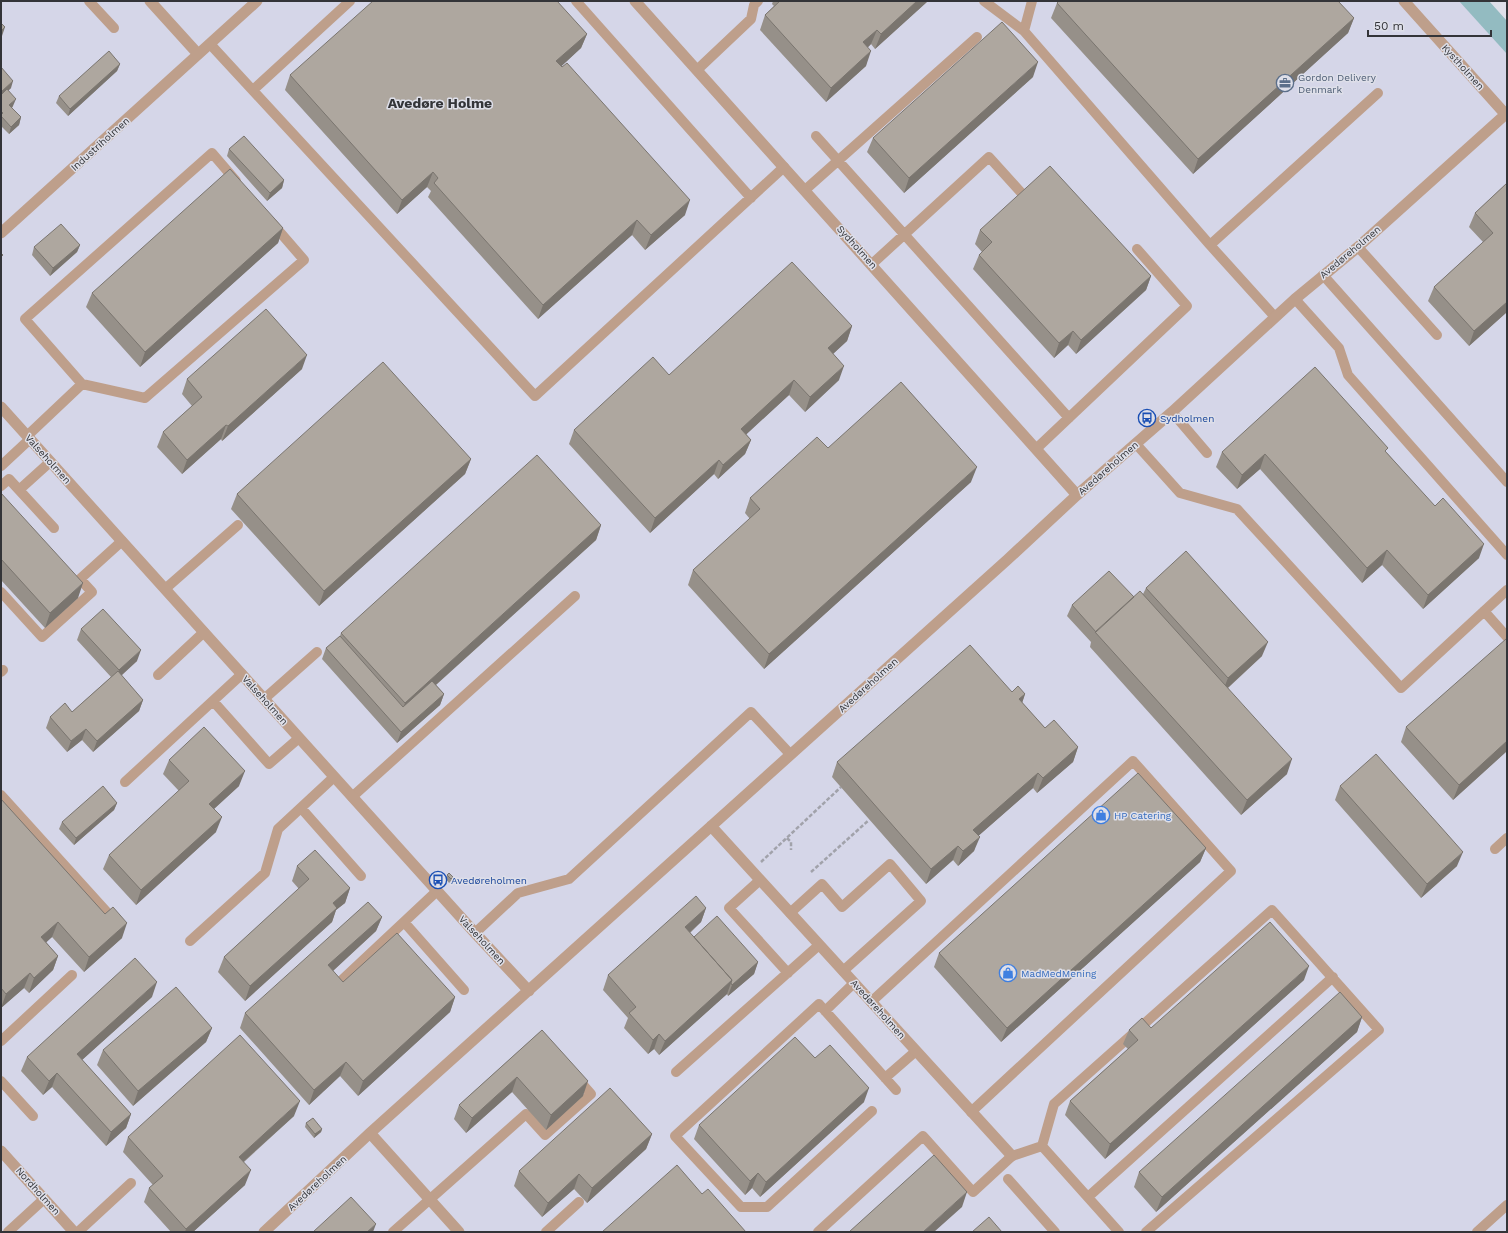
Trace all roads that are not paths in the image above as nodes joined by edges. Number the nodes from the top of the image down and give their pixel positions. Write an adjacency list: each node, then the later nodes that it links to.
1 (89, 1): 11 (lane)
2 (150, 1): 15 (street)
3 (257, 1): 14 (street, Industriholmen)
4 (350, 1): 17 (lane)
5 (576, 1): 25 (lane)
6 (635, 1): 16 (street, Sydholmen)
7 (758, 1): 16 (lane)
8 (984, 1): 12 (lane)
9 (1032, 1): 12 (lane)
10 (1404, 1): 19 (street, Kystholmen)
11 (114, 28)
12 (1024, 31): 30 (lane)
13 (976, 37): 21 (lane)
14 (210, 44): 15 (street, Industriholmen); 17 (lane)
15 (198, 54): 28 (street, Industriholmen)
16 (697, 70): 22 (street, Sydholmen)
17 (253, 90): 25 (lane)
18 (1378, 94): 30 (lane)
19 (1507, 114): 31 (street, Avedøreholmen)
20 (816, 136): 21 (lane)
21 (839, 160): 24 (lane); 29 (lane)
22 (784, 167): 24 (street, Sydholmen); 25 (lane)
23 (243, 189): 38 (lane)
24 (805, 190): 33 (street, Sydholmen)
25 (751, 198)
26 (1026, 198): 29 (lane)
27 (263, 213): 38 (lane)
28 (1, 233)
29 (905, 235): 33 (lane); 41 (lane)
30 (1210, 245): 36 (lane)
31 (1358, 247): 34 (street, Avedøreholmen); 37 (lane)
32 (1137, 250): 41 (lane)
33 (872, 264): 44 (street, Sydholmen)
34 (1323, 275): 35 (street, Avedøreholmen); 48 (lane)
35 (1295, 299): 36 (street, Avedøreholmen); 55 (lane)
36 (1275, 317): 40 (street, Avedøreholmen)
37 (1437, 335)
38 (82, 384): 42 (lane)
39 (1, 407): 42 (street, Valseholmen)
40 (1172, 412): 43 (street, Avedøreholmen); 45 (lane)
41 (1069, 418): 44 (lane)
42 (28, 437): 46 (street, Valseholmen); 47 (lane)
43 (1136, 444): 51 (street, Avedøreholmen); 60 (lane)
44 (1037, 448): 51 (street, Sydholmen)
45 (1207, 453)
46 (50, 462): 50 (lane); 54 (street, Valseholmen)
47 (2, 463)
48 (1507, 482)
49 (1, 486): 50 (lane)
50 (19, 490): 53 (lane)
51 (1077, 495): 69 (street, Avedøreholmen)
52 (238, 525): 56 (lane)
53 (54, 528)
54 (122, 541): 56 (street, Valseholmen); 58 (lane)
55 (1507, 556)
56 (165, 589): 61 (street, Valseholmen)
57 (1507, 590): 60 (lane)
58 (1, 592)
59 (575, 596): 73 (lane)
60 (1484, 611): 62 (lane)
61 (204, 632): 64 (lane); 65 (street, Valseholmen)
62 (1507, 636)
63 (317, 652): 66 (lane)
64 (158, 674)
65 (242, 674): 66 (street, Valseholmen); 67 (lane)
66 (264, 699): 68 (street, Valseholmen)
67 (212, 701): 68 (lane); 71 (lane)
68 (299, 738): 70 (street, Valseholmen)
69 (790, 754): 75 (street, Avedøreholmen); 84 (lane)
70 (334, 777): 73 (street, Valseholmen); 74 (lane)
71 (125, 782)
72 (1, 795): 82 (lane)
73 (352, 797): 80 (street, Valseholmen)
74 (301, 808): 78 (lane); 85 (lane)
75 (712, 826): 79 (street, Avedøreholmen); 94 (street, Avedøreholmen)
76 (1507, 838): 77 (lane)
77 (1495, 849)
78 (361, 876)
79 (760, 880): 81 (street, Avedøreholmen); 88 (lane)
80 (437, 891): 83 (lane); 84 (street, Valseholmen)
81 (790, 913): 86 (street, Avedøreholmen); 87 (lane)
82 (115, 921)
83 (404, 922): 91 (lane); 93 (lane)
84 (475, 933): 94 (street, Valseholmen)
85 (190, 941)
86 (820, 945): 87 (street, Avedøreholmen); 88 (lane)
87 (843, 971): 92 (street, Avedøreholmen)
88 (788, 973): 100 (lane)
89 (72, 974): 97 (lane)
90 (1333, 977): 108 (lane); 113 (lane); 128 (lane)
91 (341, 981)
92 (854, 983): 95 (street, Avedøreholmen); 96 (lane)
93 (464, 990)
94 (530, 991): 107 (street, Avedøreholmen)
95 (871, 1002): 98 (street, Avedøreholmen); 105 (lane)
96 (825, 1011): 101 (lane); 104 (lane)
97 (1, 1041)
98 (916, 1051): 101 (lane); 105 (street, Avedøreholmen)
99 (572, 1072): 115 (lane)
100 (676, 1072)
101 (885, 1078): 103 (lane)
102 (1, 1081): 106 (lane)
103 (896, 1090)
104 (872, 1111)
105 (971, 1112): 110 (street, Avedøreholmen)
106 (33, 1116)
107 (370, 1133): 115 (street); 121 (street, Avedøreholmen)
108 (1042, 1146): 110 (lane); 113 (lane)
109 (1, 1151): 114 (street, Nordholmen)
110 (1012, 1156): 125 (lane)
111 (1008, 1179): 126 (lane)
112 (131, 1183): 120 (lane)
113 (1088, 1197): 127 (lane)
114 (44, 1199): 118 (lane); 119 (street, Nordholmen)
115 (430, 1200): 122 (lane); 123 (street)
116 (578, 1202): 124 (lane)
117 (1507, 1205): 129 (lane)
118 (8, 1232)
119 (74, 1232)
120 (78, 1232)
121 (264, 1232)
122 (393, 1232)
123 (459, 1232)
124 (546, 1232)
125 (818, 1232)
126 (1055, 1232)
127 (1119, 1232)
128 (1146, 1232)
129 (1477, 1232)

